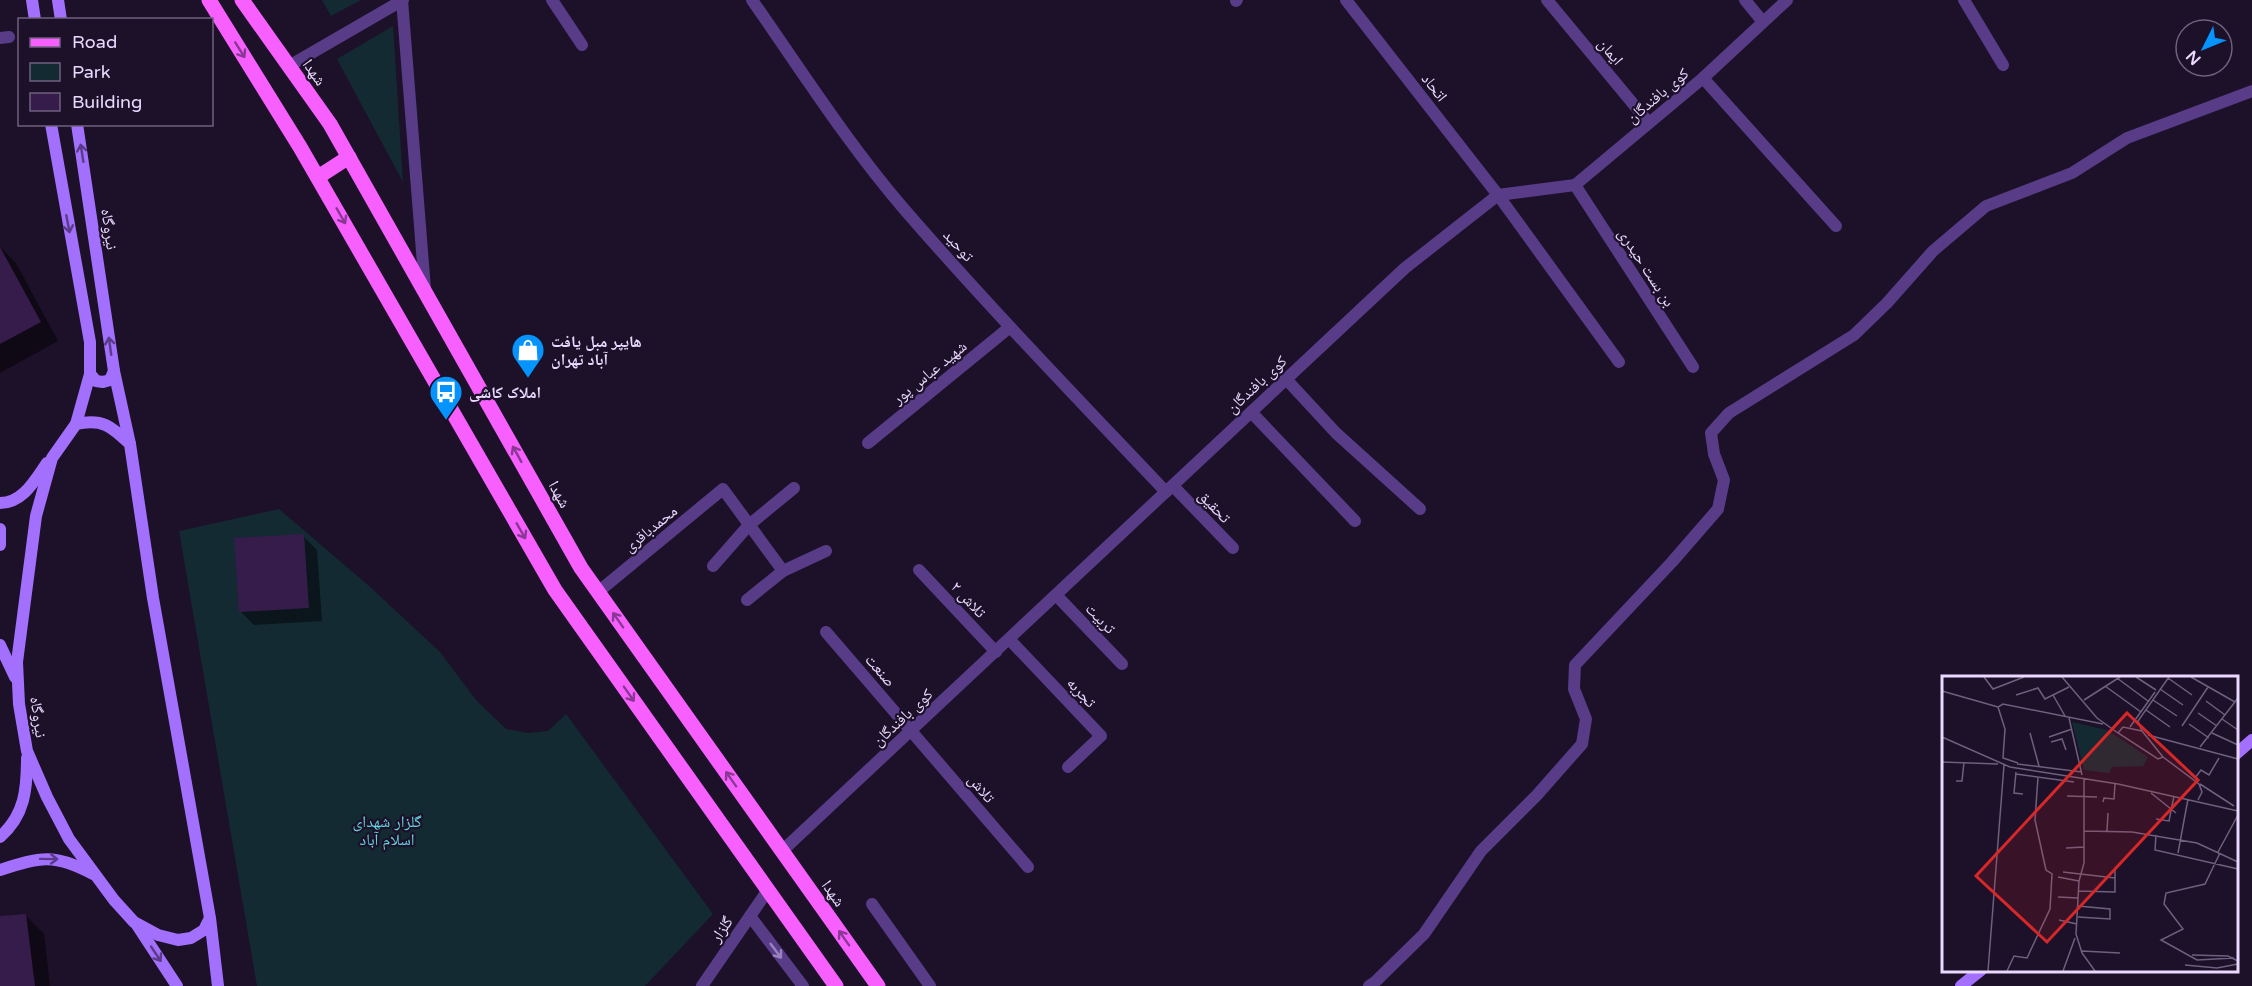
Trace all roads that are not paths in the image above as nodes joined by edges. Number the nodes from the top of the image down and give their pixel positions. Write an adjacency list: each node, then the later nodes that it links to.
1 (32, 0): 13 (main road)
2 (58, 0): 14 (main road)
3 (209, 0): 25 (main road, one-way to 25)
4 (242, 0): 18 (main road, شهدا)
5 (402, 0): 18 (street); 29 (street)
6 (552, 0): 16 (street)
7 (752, 0): 30 (street, توحید)
8 (1346, 0): 27 (street, اتحاد)
9 (1547, 0): 21 (street, ایمان)
10 (1745, 0): 15 (street)
11 (1787, 0): 15 (street, کوی بافندگان)
12 (1964, 0): 17 (street)
13 (35, 18)
14 (61, 18)
15 (1763, 22): 19 (street, کوی بافندگان)
16 (582, 45)
17 (2004, 65)
18 (289, 66): 24 (main road, شهدا)
19 (1703, 78): 21 (street, کوی بافندگان); 28 (street)
20 (2252, 91): 86 (street)
21 (1649, 123): 26 (street, کوی بافندگان)
22 (51, 126): 34 (main road, نیروگاه, one-way to 34)
23 (77, 126): 33 (main road, نیروگاه, one-way to 23)
24 (349, 157): 25 (main road); 29 (main road, شهدا)
25 (318, 177): 73 (main road, one-way to 73)
26 (1575, 185): 27 (street); 32 (street, بن بست حیدری)
27 (1498, 195): 31 (street, اتحاد); 35 (street, کوی بافندگان)
28 (1836, 226)
29 (425, 291): 54 (main road, شهدا, one-way to 29)
30 (1010, 327): 38 (street, شهید عباس پور); 42 (street, توحید)
31 (1619, 362)
32 (1692, 367)
33 (114, 371): 34 (main road); 39 (main road, نیروگاه)
34 (90, 374): 37 (main road, نیروگاه)
35 (1286, 379): 36 (street, کوی بافندگان); 44 (street)
36 (1251, 412): 42 (street, کوی بافندگان); 45 (street)
37 (76, 424): 39 (main road); 40 (main road, نیروگاه)
38 (867, 443)
39 (130, 444): 76 (main road, نیروگاه)
40 (52, 458): 43 (main road); 62 (main road, نیروگاه)
41 (794, 488): 46 (street)
42 (1169, 489): 49 (street, تحقیق); 55 (street, کوی بافندگان)
43 (0, 503)
44 (1420, 509)
45 (1356, 521)
46 (749, 525): 51 (street); 53 (street); 54 (street, محمدباقری)
47 (0, 529): 48 (main road)
48 (0, 544)
49 (1233, 548)
50 (826, 551): 53 (street)
51 (713, 566)
52 (919, 570): 60 (street, تلاش ۲)
53 (783, 572): 56 (street)
54 (598, 592): 69 (main road, شهدا, one-way to 54)
55 (1056, 595): 58 (street, کوی بافندگان); 61 (street, تربیت)
56 (747, 600)
57 (826, 632): 63 (street, صنعت)
58 (1010, 639): 60 (street, کوی بافندگان); 67 (street, تجربه)
59 (0, 645): 62 (main road)
60 (996, 652): 63 (street, کوی بافندگان)
61 (1122, 664)
62 (18, 683): 65 (main road, نیروگاه)
63 (912, 730): 69 (street, کوی بافندگان); 70 (street, تلاش)
64 (2252, 740): 66 (main road)
65 (27, 751): 68 (main road); 72 (main road, نیروگاه)
66 (2237, 752)
67 (1068, 766)
68 (0, 837)
69 (782, 851): 84 (main road, شهدا, one-way to 69)
70 (1028, 867)
71 (0, 870): 72 (main road, one-way to 72)
72 (96, 876): 77 (main road, نیروگاه)
73 (768, 890): 75 (street, گلزار); 83 (main road)
74 (872, 904): 85 (street)
75 (750, 915): 79 (street, one-way to 79); 82 (street, گلزار)
76 (210, 918): 77 (main road, نیروگاه); 81 (main road, نیروگاه)
77 (134, 922): 80 (main road, نیروگاه, one-way to 80)
78 (1979, 971): 87 (main road)
79 (800, 985)
80 (177, 986)
81 (218, 986)
82 (702, 986)
83 (836, 986)
84 (878, 986)
85 (930, 986)
86 (1369, 986)
87 (1961, 986)

